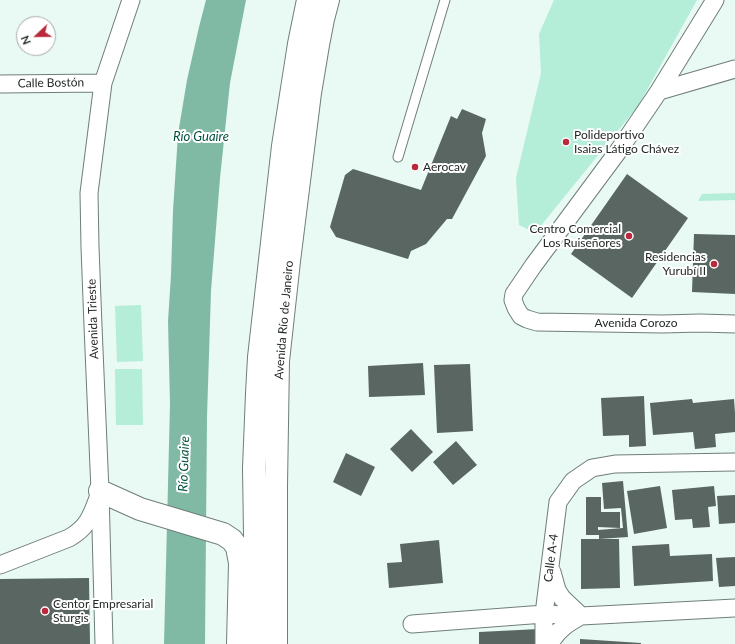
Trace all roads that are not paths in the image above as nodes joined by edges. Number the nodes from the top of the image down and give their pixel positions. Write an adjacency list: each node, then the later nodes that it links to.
1 (131, 0): 7 (street, Avenida Trieste)
2 (308, 0): 22 (street, Avenida Río de Janeiro)
3 (328, 0): 23 (street, Avenida Río de Janeiro)
4 (444, 0): 10 (lane)
5 (715, 0): 9 (street)
6 (735, 69): 9 (street)
7 (103, 83): 8 (street, Calle Bostón); 13 (street, Avenida Trieste)
8 (0, 84)
9 (659, 91): 11 (street, Avenida Corozo)
10 (398, 157)
11 (735, 324)
12 (735, 462): 15 (street, Calle A-4)
13 (100, 491): 14 (street); 20 (street, Avenida Trieste); 21 (street)
14 (0, 565)
15 (550, 566): 17 (street, Calle A-4); 18 (street)
16 (735, 608): 18 (street)
17 (544, 614): 18 (street); 19 (street); 24 (street, Calle A-4)
18 (581, 616): 25 (street)
19 (412, 624)
20 (104, 644)
21 (238, 644)
22 (255, 644)
23 (276, 644)
24 (544, 644)
25 (550, 644)

